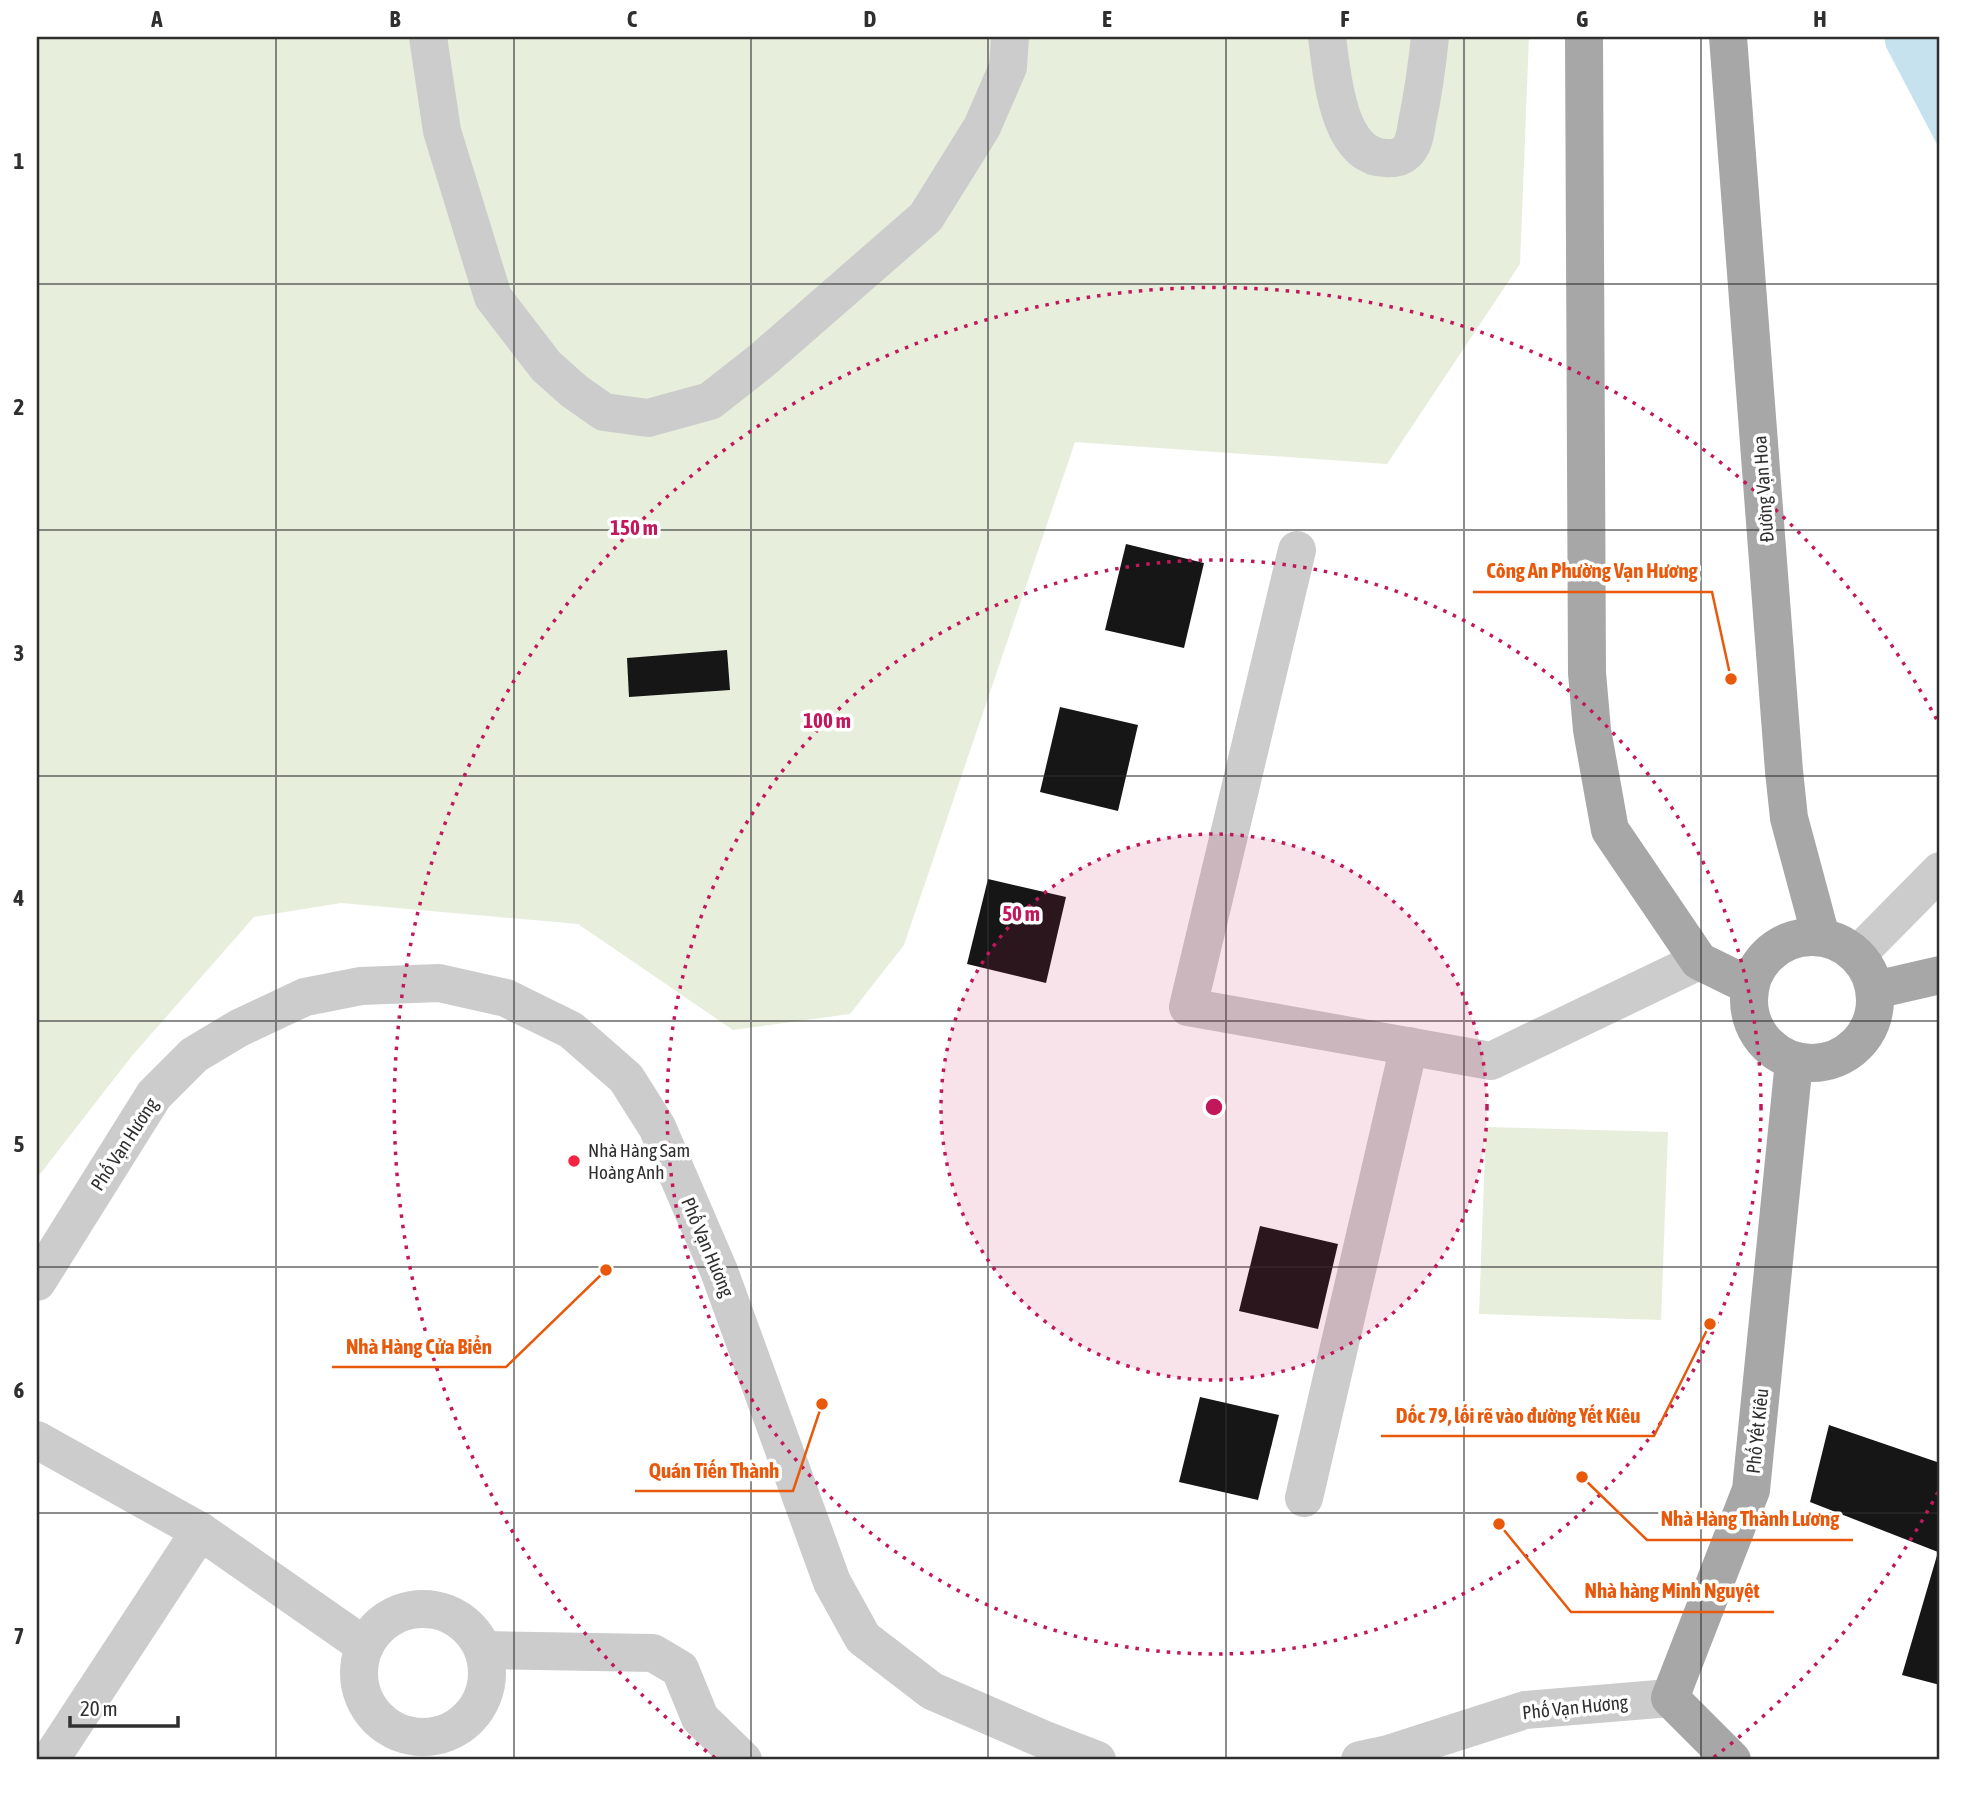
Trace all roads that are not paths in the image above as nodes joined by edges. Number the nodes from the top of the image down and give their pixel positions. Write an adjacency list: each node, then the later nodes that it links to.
1 (428, 37): 2 (street)
2 (1010, 37)
3 (1328, 37): 4 (street)
4 (1430, 37)
5 (1584, 37): 11 (main road)
6 (1728, 37): 9 (main road, Đường Vạn Hoa)
7 (1297, 550): 15 (street)
8 (1940, 871): 10 (street)
9 (1821, 937): 10 (main road); 13 (main road)
10 (1857, 955): 14 (main road)
11 (1699, 961): 13 (main road); 15 (street)
12 (1940, 975): 14 (main road)
13 (1750, 986): 16 (main road)
14 (1875, 990): 16 (main road)
15 (1409, 1046): 19 (street)
16 (1794, 1061): 23 (main road, Phố Yết Kiêu)
17 (37, 1282): 26 (street, Phố Vạn Hương)
18 (37, 1440): 20 (street)
19 (1304, 1498)
20 (200, 1531): 21 (street); 24 (street)
21 (365, 1646): 22 (street); 22 (street)
22 (484, 1650): 25 (street)
23 (1670, 1698): 27 (street, Phố Vạn Hương); 28 (main road)
24 (50, 1760)
25 (743, 1760)
26 (1097, 1760)
27 (1360, 1760)
28 (1732, 1760)

